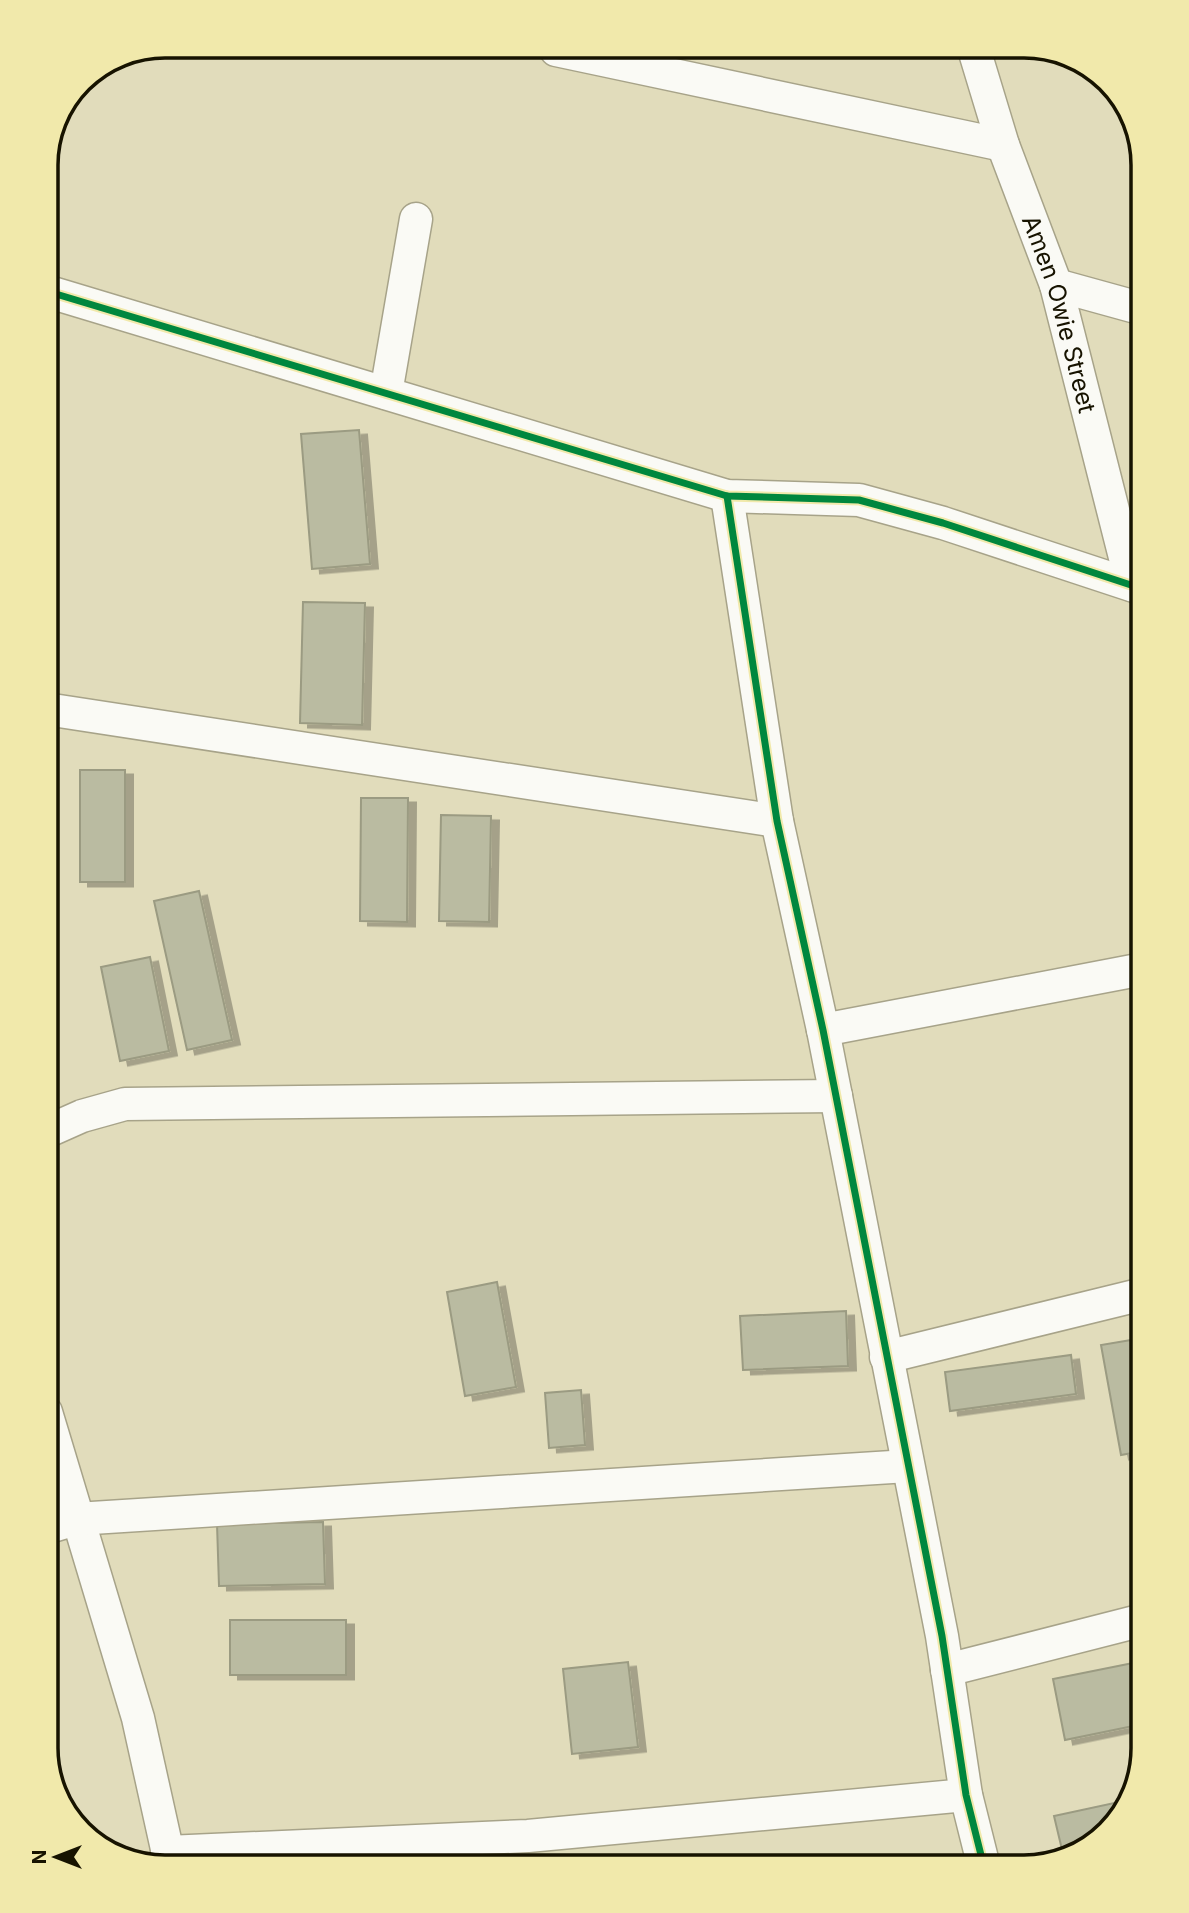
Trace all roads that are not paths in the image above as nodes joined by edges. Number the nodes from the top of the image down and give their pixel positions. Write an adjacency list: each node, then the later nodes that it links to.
1 (594, 58): 3 (street)
2 (977, 58): 3 (street, Amen Owie Street)
3 (1003, 145): 5 (street, Amen Owie Street)
4 (415, 219): 8 (street)
5 (1056, 285): 7 (street); 10 (street, Amen Owie Street)
6 (58, 295): 8 (street)
7 (1131, 306)
8 (386, 393): 9 (street)
9 (727, 496): 11 (street); 13 (street)
10 (1131, 561)
11 (1131, 585)
12 (58, 711): 13 (street)
13 (777, 821): 15 (street)
14 (1131, 971): 15 (street)
15 (823, 1030): 16 (street)
16 (836, 1097): 17 (street); 19 (street)
17 (58, 1127)
18 (1131, 1297): 19 (street)
19 (886, 1357): 21 (street)
20 (58, 1455): 22 (street)
21 (908, 1466): 22 (street); 25 (street)
22 (76, 1519): 23 (street); 27 (street)
23 (58, 1524)
24 (1131, 1623): 25 (street)
25 (947, 1670): 26 (street)
26 (966, 1795): 28 (street); 29 (street)
27 (168, 1855)
28 (244, 1855)
29 (981, 1855)

